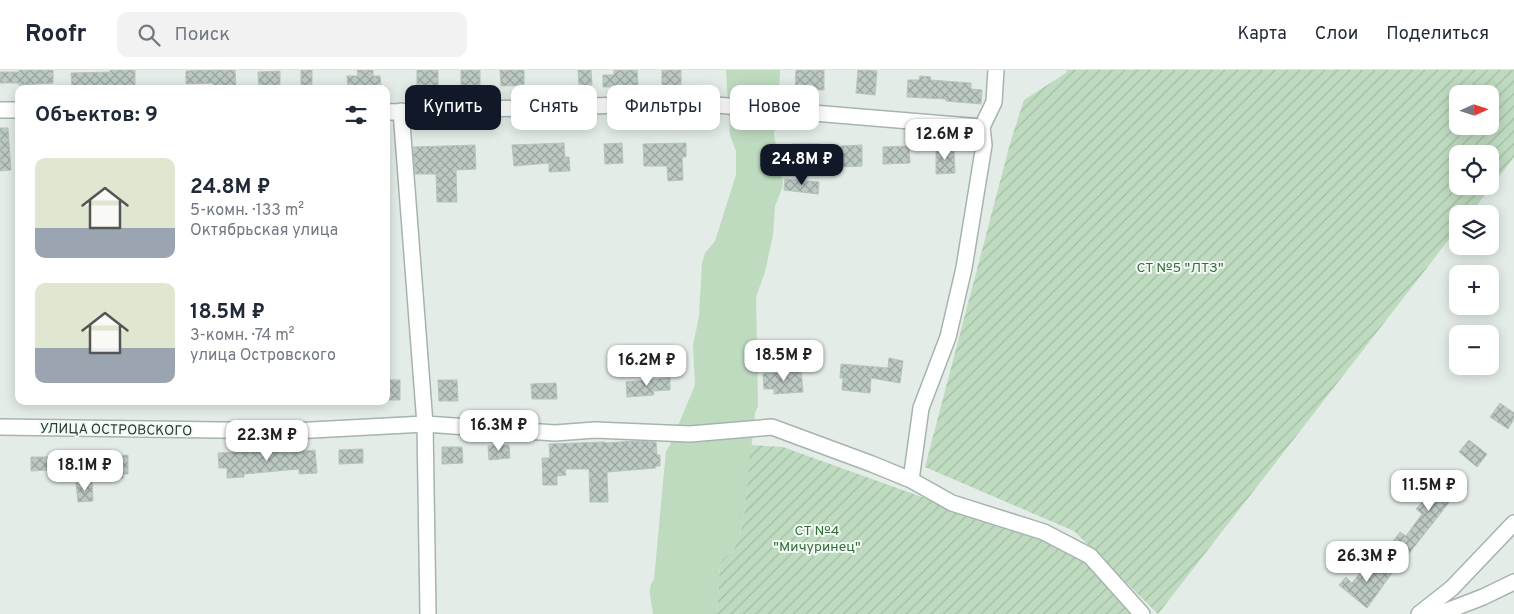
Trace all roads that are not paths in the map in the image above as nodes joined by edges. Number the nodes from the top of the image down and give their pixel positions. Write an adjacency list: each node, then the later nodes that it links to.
1 (996, 70): 5 (street)
2 (0, 110): 3 (street)
3 (15, 110)
4 (393, 112): 5 (street); 6 (street)
5 (982, 127): 8 (street)
6 (425, 424): 7 (street, УЛИЦА ОСТРОВСКОГО); 8 (street, УЛИЦА ОСТРОВСКОГО); 11 (street)
7 (0, 427)
8 (910, 480): 12 (street, УЛИЦА ОСТРОВСКОГО)
9 (1514, 523): 13 (street)
10 (1514, 582): 14 (street)
11 (428, 614)
12 (1142, 614)
13 (1419, 614)
14 (1439, 614)

